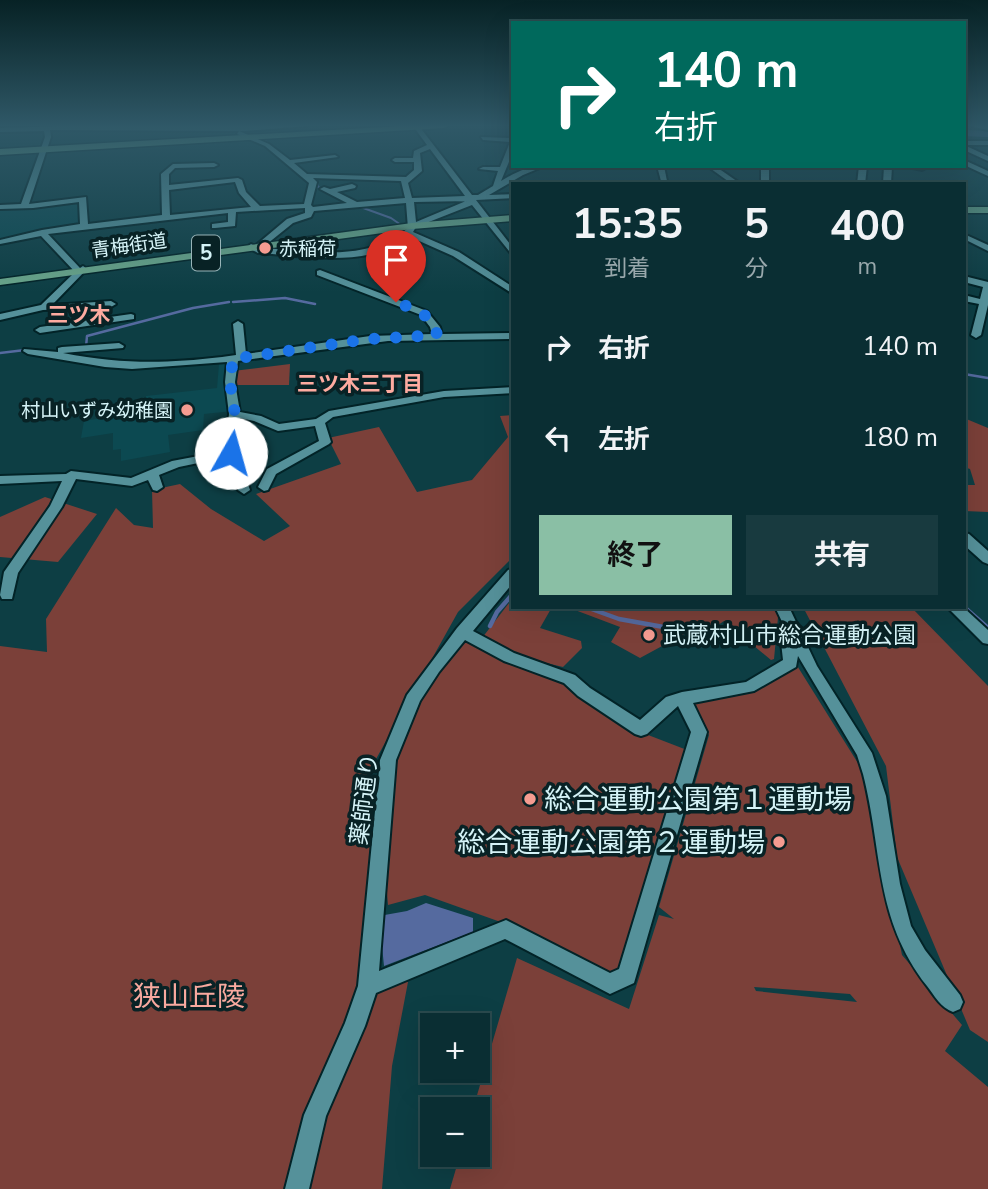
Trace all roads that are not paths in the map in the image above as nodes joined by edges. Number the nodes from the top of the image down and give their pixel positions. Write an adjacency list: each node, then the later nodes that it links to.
1 (32, 181): 17 (street)
2 (166, 181): 12 (street)
3 (225, 181): 12 (street)
4 (239, 181): 19 (street)
5 (313, 181): 20 (street)
6 (405, 181): 14 (street)
7 (459, 181): 15 (street)
8 (497, 181): 10 (street)
9 (505, 181): 10 (street)
10 (496, 185): 15 (street)
11 (352, 186): 16 (street)
12 (166, 188): 24 (street)
13 (511, 196): 15 (street)
14 (409, 200): 15 (street); 16 (street); 29 (street)
15 (473, 200): 26 (street); 29 (street)
16 (353, 205): 20 (street)
17 (24, 206): 18 (street); 28 (street)
18 (0, 207)
19 (257, 208): 20 (street); 21 (street)
20 (309, 208): 35 (street)
21 (232, 210): 24 (street); 27 (street)
22 (966, 210): 23 (main road)
23 (988, 210)
24 (166, 218): 28 (street)
25 (511, 218): 26 (main road, 青梅街道 / 5)
26 (486, 219): 29 (main road, 青梅街道 / 5); 32 (street)
27 (215, 226)
28 (84, 227): 30 (street)
29 (410, 229): 35 (main road, 青梅街道 / 5); 35 (street); 43 (street)
30 (42, 233): 34 (street); 38 (street)
31 (966, 237): 36 (street)
32 (501, 239): 33 (street); 37 (street)
33 (511, 241)
34 (0, 242)
35 (255, 247): 38 (main road, 青梅街道 / 5)
36 (988, 248)
37 (511, 252)
38 (80, 270): 41 (main road, 青梅街道 / 5); 47 (street)
39 (320, 273): 53 (street)
40 (966, 280): 42 (street)
41 (0, 282)
42 (988, 285): 45 (street)
43 (511, 290)
44 (966, 298): 45 (street)
45 (983, 302): 54 (street)
46 (111, 304): 47 (street)
47 (45, 307): 48 (street); 51 (street)
48 (0, 317)
49 (131, 317): 51 (street)
50 (238, 324): 60 (street)
51 (40, 330): 59 (street)
52 (966, 334): 54 (street)
53 (437, 335): 55 (street); 60 (street)
54 (976, 335): 56 (street); 57 (street)
55 (511, 336)
56 (988, 337)
57 (966, 339)
58 (119, 346): 59 (street)
59 (51, 352): 60 (street)
60 (237, 358): 62 (street)
61 (511, 390): 63 (street)
62 (235, 414): 63 (street); 64 (street)
63 (319, 422): 69 (street)
64 (231, 453): 65 (street); 70 (street)
65 (152, 472): 66 (street); 68 (street)
66 (71, 477): 67 (street); 74 (street)
67 (0, 480)
68 (157, 487)
69 (264, 487)
70 (244, 491)
71 (966, 539): 72 (street)
72 (988, 559)
73 (511, 575): 77 (street, 薬師通り)
74 (7, 596)
75 (956, 609): 78 (street)
76 (783, 611): 79 (street); 81 (street)
77 (463, 632): 79 (street); 80 (street, 薬師通り)
78 (986, 635)
79 (682, 698): 80 (street)
80 (368, 986): 82 (street, 薬師通り)
81 (953, 1002)
82 (297, 1189)

